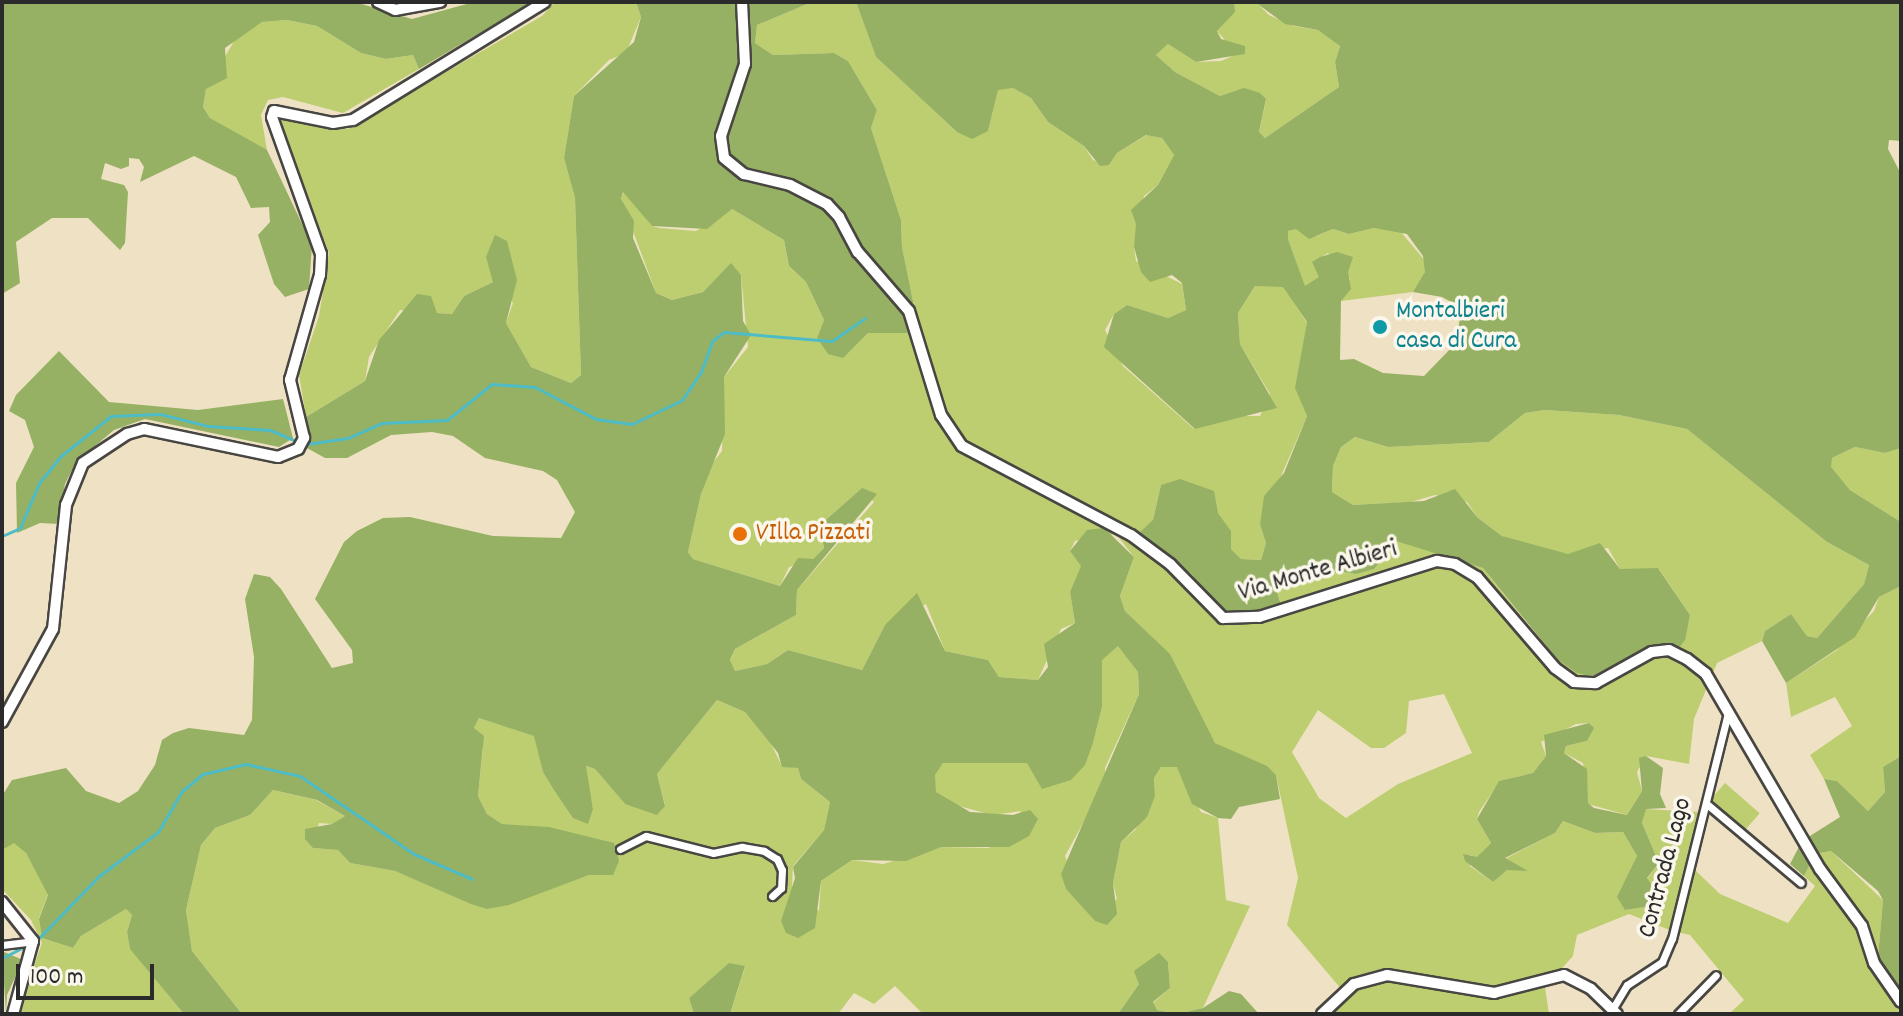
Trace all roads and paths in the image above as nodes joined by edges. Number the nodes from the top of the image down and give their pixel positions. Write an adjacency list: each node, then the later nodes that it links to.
1 (378, 2): 2 (street)
2 (440, 2)
3 (545, 2): 6 (street)
4 (742, 2): 5 (street, Via Monte Albieri)
5 (1728, 712): 7 (street, Contrada Lago); 15 (street, Via Monte Albieri)
6 (2, 722)
7 (1708, 805): 9 (street); 16 (street, Contrada Lago)
8 (620, 849): 10 (street)
9 (1801, 883)
10 (772, 896)
11 (2, 902): 12 (street)
12 (32, 942): 13 (street); 17 (street)
13 (2, 945)
14 (1716, 975): 19 (street)
15 (1901, 1002)
16 (1615, 1011): 18 (street)
17 (13, 1014)
18 (1322, 1014)
19 (1678, 1014)

